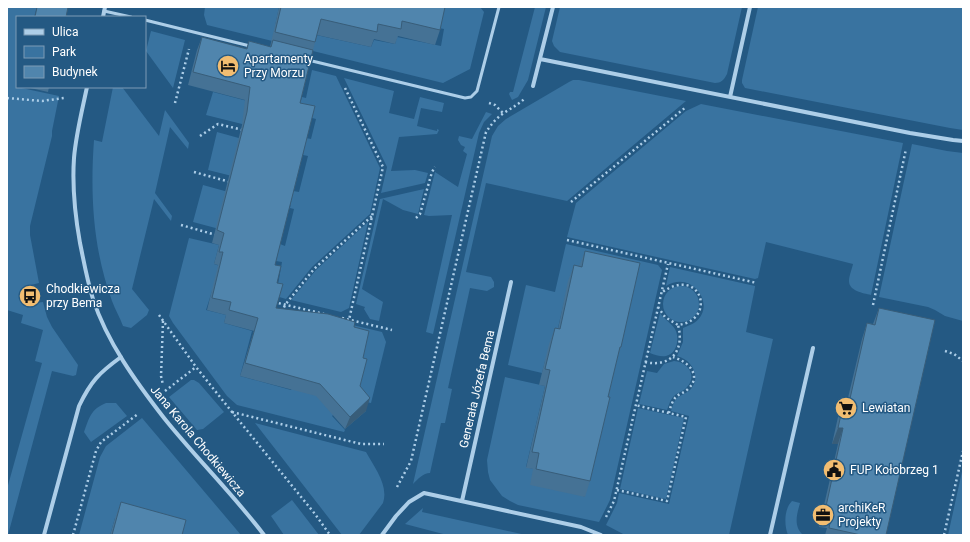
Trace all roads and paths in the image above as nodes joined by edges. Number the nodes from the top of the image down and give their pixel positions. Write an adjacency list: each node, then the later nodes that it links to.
1 (499, 7): 11 (lane)
2 (553, 7): 10 (street)
3 (750, 7): 15 (street)
4 (105, 9): 5 (lane)
5 (128, 16)
6 (146, 20): 7 (lane)
7 (255, 47)
8 (189, 48): 18 (path)
9 (300, 58): 11 (lane)
10 (540, 59): 12 (street); 14 (street)
11 (342, 68): 27 (path)
12 (533, 86): 62 (path)
13 (87, 88): 50 (street, Jana Karola Chodkiewicza)
14 (704, 92): 15 (street); 26 (path)
15 (730, 97): 20 (street)
16 (7, 98): 17 (path)
17 (64, 98)
18 (175, 103)
19 (244, 130): 21 (path)
20 (910, 133): 22 (street); 38 (path)
21 (200, 136)
22 (963, 141)
23 (435, 167): 28 (path)
24 (194, 172): 25 (path)
25 (231, 182)
26 (571, 202)
27 (372, 216): 37 (path); 45 (path)
28 (416, 218)
29 (181, 225): 30 (path)
30 (217, 235)
31 (566, 240): 32 (path)
32 (668, 264): 34 (path); 35 (path)
33 (511, 282): 63 (street, Generała Józefa Bema)
34 (757, 283)
35 (661, 293): 39 (path); 46 (path)
36 (273, 302): 37 (path)
37 (285, 305): 40 (path); 41 (path)
38 (873, 305)
39 (658, 307): 46 (path); 53 (path)
40 (281, 313)
41 (325, 314)
42 (159, 315): 44 (path)
43 (338, 317): 45 (path)
44 (163, 320): 54 (path); 54 (path)
45 (349, 320): 47 (path)
46 (678, 326): 51 (path)
47 (392, 330)
48 (813, 348): 70 (street)
49 (945, 351): 52 (path)
50 (121, 357): 65 (street); 67 (street, Jana Karola Chodkiewicza)
51 (673, 357): 53 (path); 58 (path)
52 (963, 361)
53 (645, 362): 55 (path)
54 (196, 367): 56 (path)
55 (635, 405): 58 (path); 61 (path)
56 (232, 412): 59 (path); 68 (path)
57 (139, 413): 66 (path)
58 (669, 413): 61 (path)
59 (384, 444)
60 (963, 451): 71 (path)
61 (617, 490): 64 (path)
62 (394, 493)
63 (462, 501): 64 (street); 69 (street)
64 (599, 534)
65 (44, 535)
66 (74, 535)
67 (264, 535)
68 (330, 535)
69 (382, 535)
70 (770, 535)
71 (944, 535)

